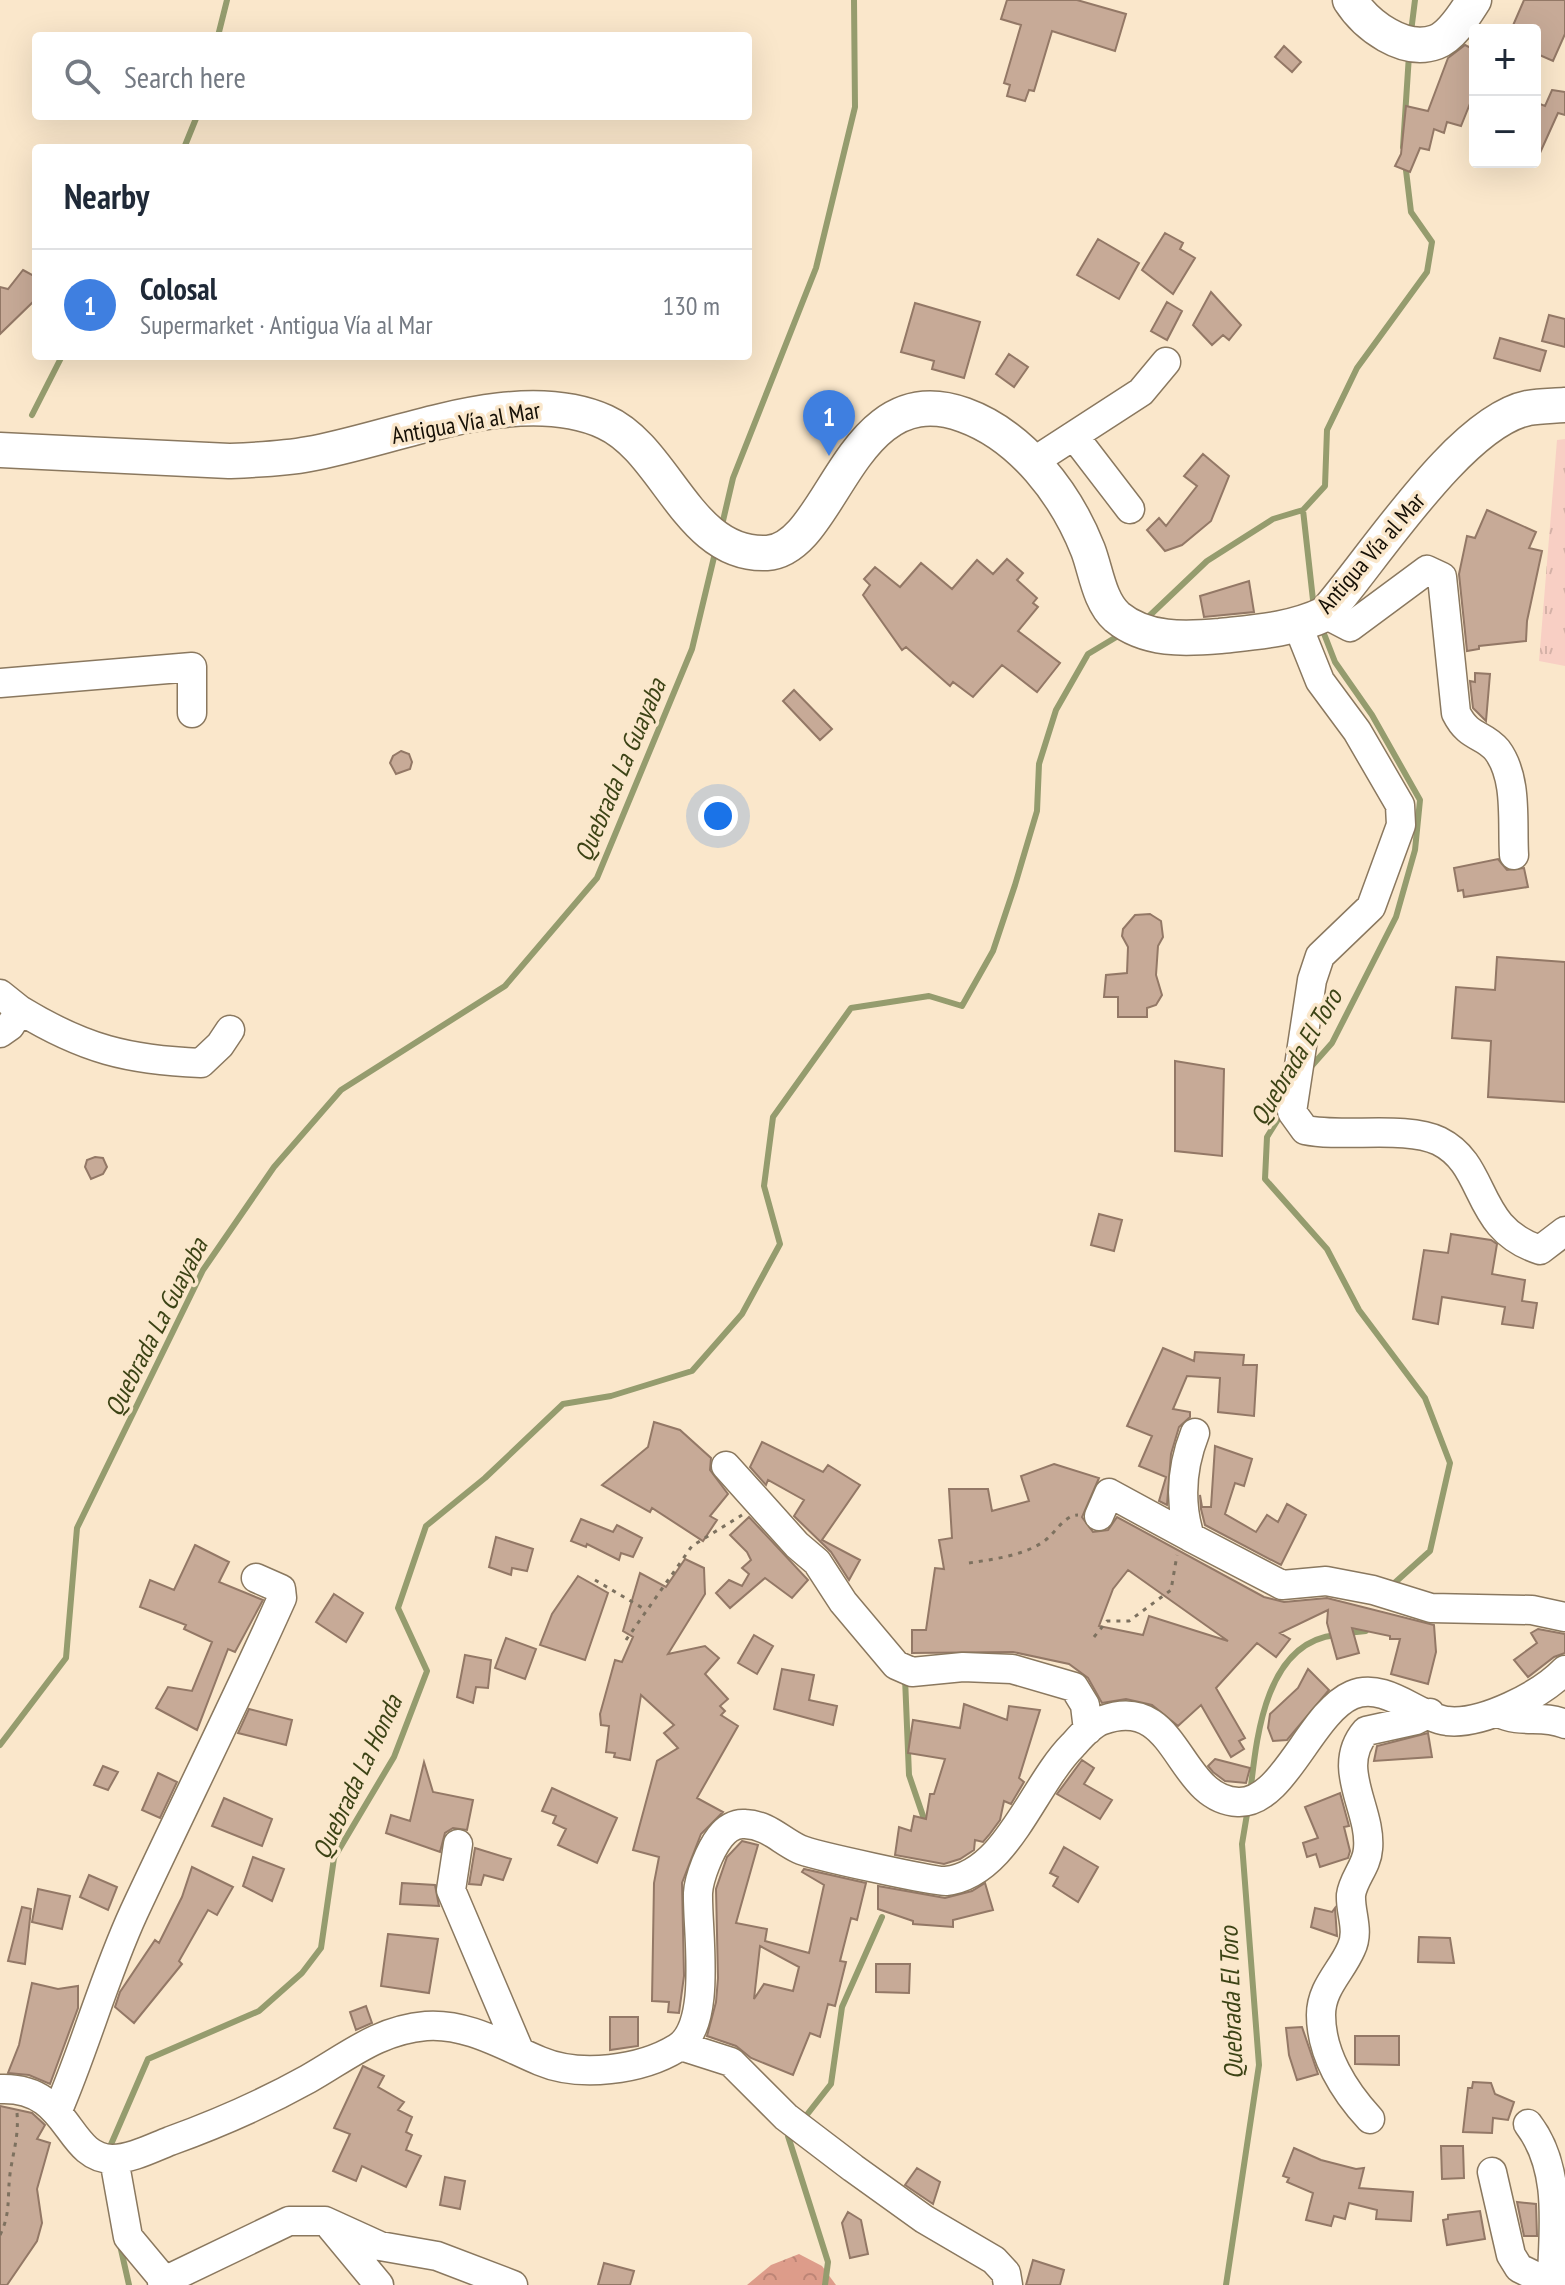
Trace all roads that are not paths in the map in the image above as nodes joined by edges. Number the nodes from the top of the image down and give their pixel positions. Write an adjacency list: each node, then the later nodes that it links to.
1 (1350, 0): 2 (main road)
2 (1474, 0)
3 (1166, 362): 5 (street)
4 (1565, 405): 11 (main road, Antigua Vía al Mar)
5 (1074, 436): 9 (street); 10 (street)
6 (0, 450): 7 (main road, Antigua Vía al Mar)
7 (58, 453): 8 (street); 9 (main road, Antigua Vía al Mar)
8 (0, 462)
9 (1033, 462): 11 (main road, Antigua Vía al Mar)
10 (1130, 509)
11 (1313, 620): 14 (street); 18 (street)
12 (0, 683): 13 (street)
13 (192, 713)
14 (1514, 855)
15 (10, 1002): 16 (street); 17 (street)
16 (230, 1030)
17 (0, 1033)
18 (1565, 1231)
19 (1195, 1433): 22 (street)
20 (726, 1466): 29 (street)
21 (1099, 1516): 22 (street)
22 (1190, 1537): 24 (street)
23 (256, 1578): 34 (street)
24 (1565, 1617)
25 (1565, 1670): 27 (street)
26 (1430, 1713): 27 (street); 29 (street); 35 (street)
27 (1499, 1713): 28 (street)
28 (1565, 1724)
29 (1088, 1730): 31 (street)
30 (458, 1844): 32 (street)
31 (681, 2046): 32 (street); 43 (street)
32 (519, 2050): 37 (street)
33 (8, 2089): 34 (street)
34 (58, 2110): 37 (street)
35 (1370, 2119)
36 (1528, 2124): 44 (street)
37 (114, 2159): 40 (street)
38 (1492, 2172): 44 (street)
39 (325, 2221): 40 (street); 41 (street); 42 (street)
40 (165, 2283)
41 (379, 2285)
42 (513, 2285)
43 (1008, 2285)
44 (1556, 2285)

